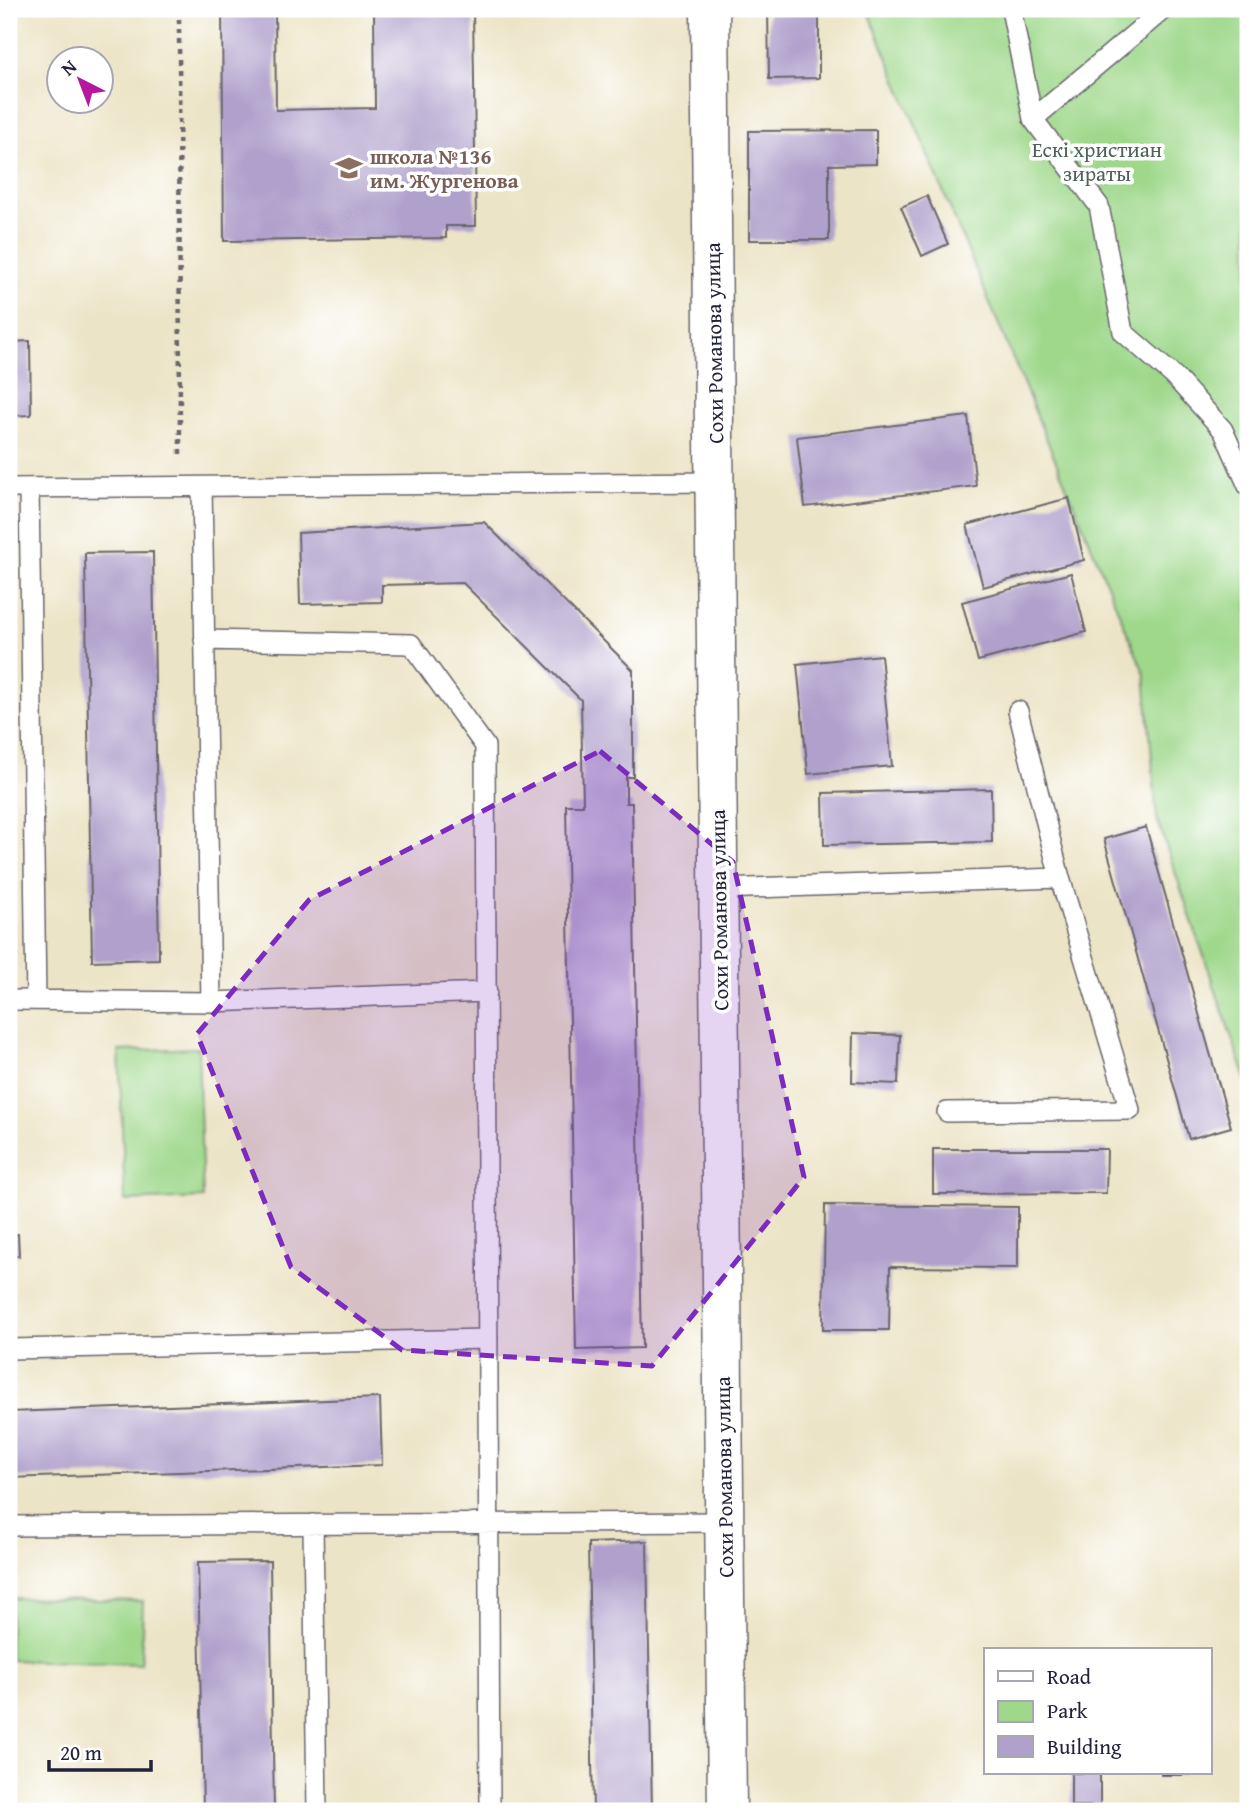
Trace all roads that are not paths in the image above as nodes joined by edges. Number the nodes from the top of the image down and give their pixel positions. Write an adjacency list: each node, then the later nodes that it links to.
1 (710, 9): 5 (street, Сохи Романова улица)
2 (1011, 9): 4 (lane)
3 (1164, 9): 4 (lane)
4 (1033, 119): 7 (lane)
5 (716, 482): 6 (lane); 13 (street, Сохи Романова улица)
6 (202, 486): 9 (lane); 10 (lane)
7 (1248, 486)
8 (9, 488): 9 (lane)
9 (29, 488): 16 (lane)
10 (204, 640): 14 (lane); 17 (lane)
11 (1017, 711): 12 (lane)
12 (1060, 878): 13 (lane); 18 (lane)
13 (719, 889): 21 (street, Сохи Романова улица)
14 (487, 992): 17 (lane); 19 (lane)
15 (9, 1000): 16 (lane)
16 (36, 1000): 17 (lane)
17 (211, 1002)
18 (947, 1112)
19 (488, 1339): 20 (lane); 22 (lane)
20 (9, 1349)
21 (725, 1522): 22 (lane); 27 (street, Сохи Романова улица)
22 (489, 1523): 23 (lane); 26 (lane)
23 (313, 1524): 24 (lane); 25 (lane)
24 (9, 1526)
25 (317, 1811)
26 (490, 1811)
27 (727, 1811)

